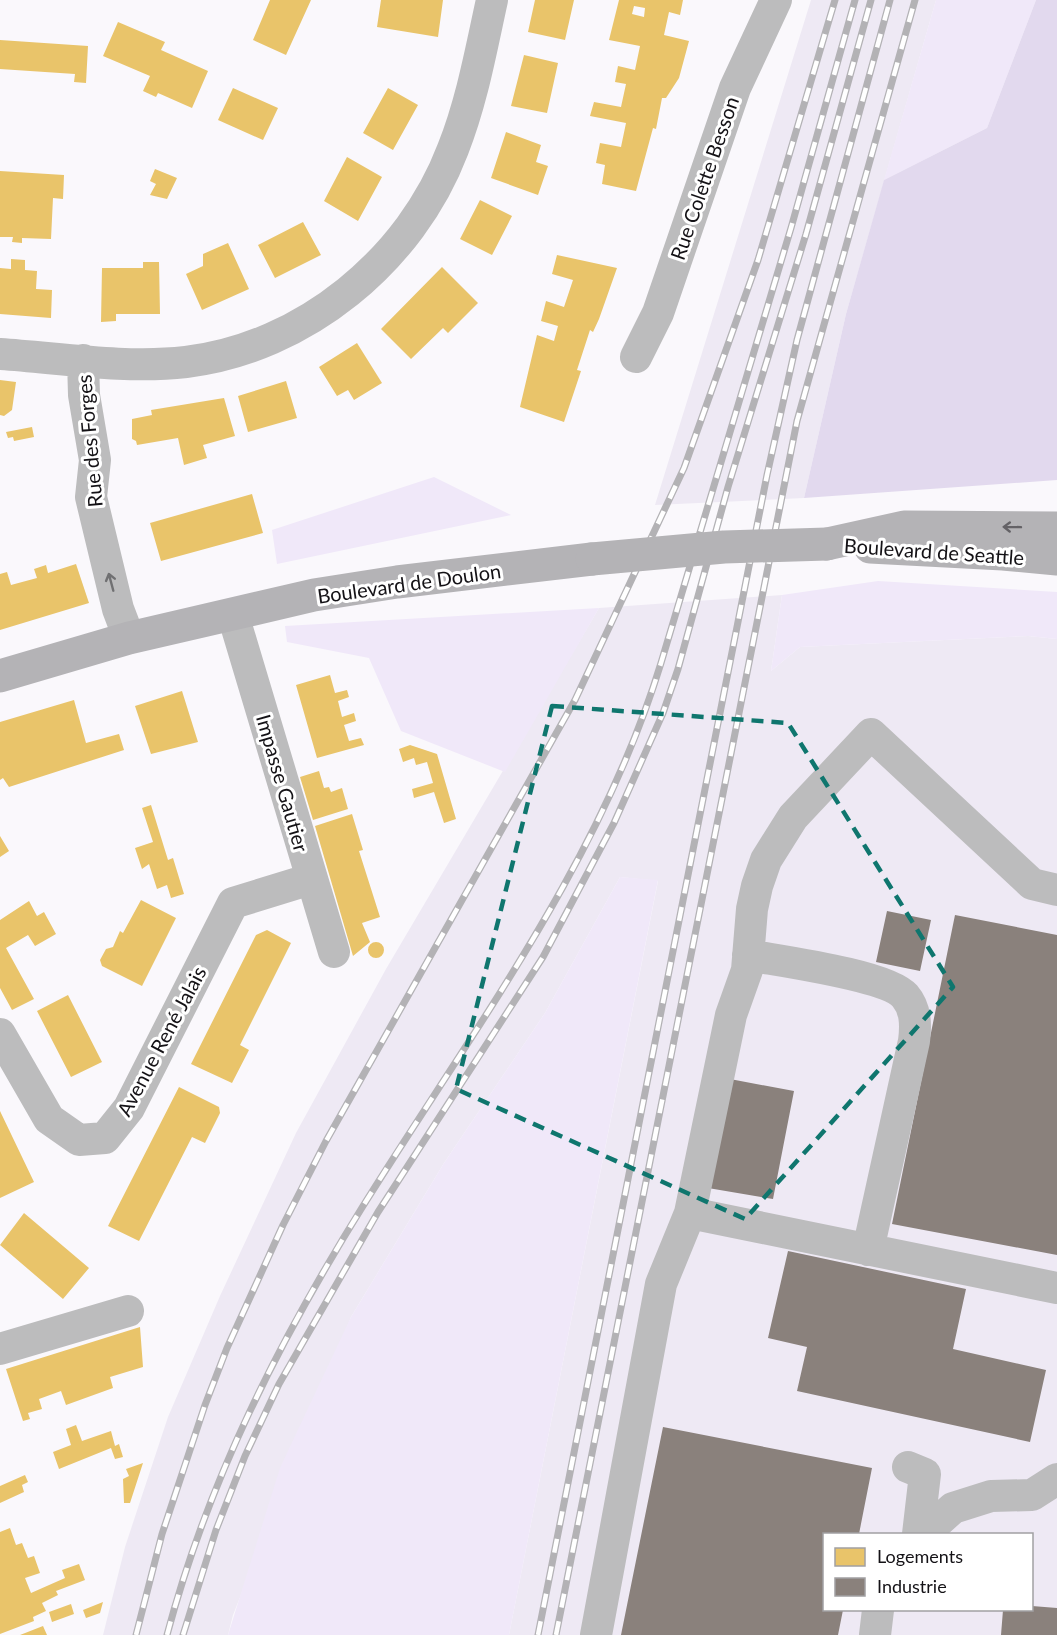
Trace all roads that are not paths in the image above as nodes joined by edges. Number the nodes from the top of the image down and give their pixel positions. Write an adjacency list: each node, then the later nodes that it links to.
1 (492, 0): 5 (street)
2 (776, 0): 4 (street, Rue Colette Besson)
3 (0, 354): 5 (street, Rue des Forges)
4 (636, 357)
5 (83, 360): 10 (street, Rue des Forges, one-way to 5)
6 (1057, 528): 7 (main road, Boulevard de Seattle, one-way to 7)
7 (827, 544): 8 (main road, Boulevard de Seattle); 9 (main road, Boulevard de Doulon, bridge)
8 (1057, 559)
9 (233, 615): 10 (main road, Boulevard de Doulon); 12 (street, Impasse Gautier)
10 (129, 638): 11 (main road, Boulevard de Doulon)
11 (0, 676)
12 (311, 879): 14 (street, Impasse Gautier); 16 (street, Avenue René Jalais)
13 (1057, 890): 15 (street)
14 (334, 952)
15 (748, 955): 17 (street); 18 (street)
16 (0, 1034)
17 (690, 1213): 18 (street); 27 (street)
18 (868, 1250): 19 (street)
19 (1057, 1288)
20 (128, 1311): 21 (street)
21 (0, 1349)
22 (908, 1467): 24 (street)
23 (1057, 1479): 25 (street)
24 (918, 1533)
25 (925, 1533)
26 (878, 1611): 28 (street)
27 (596, 1635)
28 (875, 1635)

